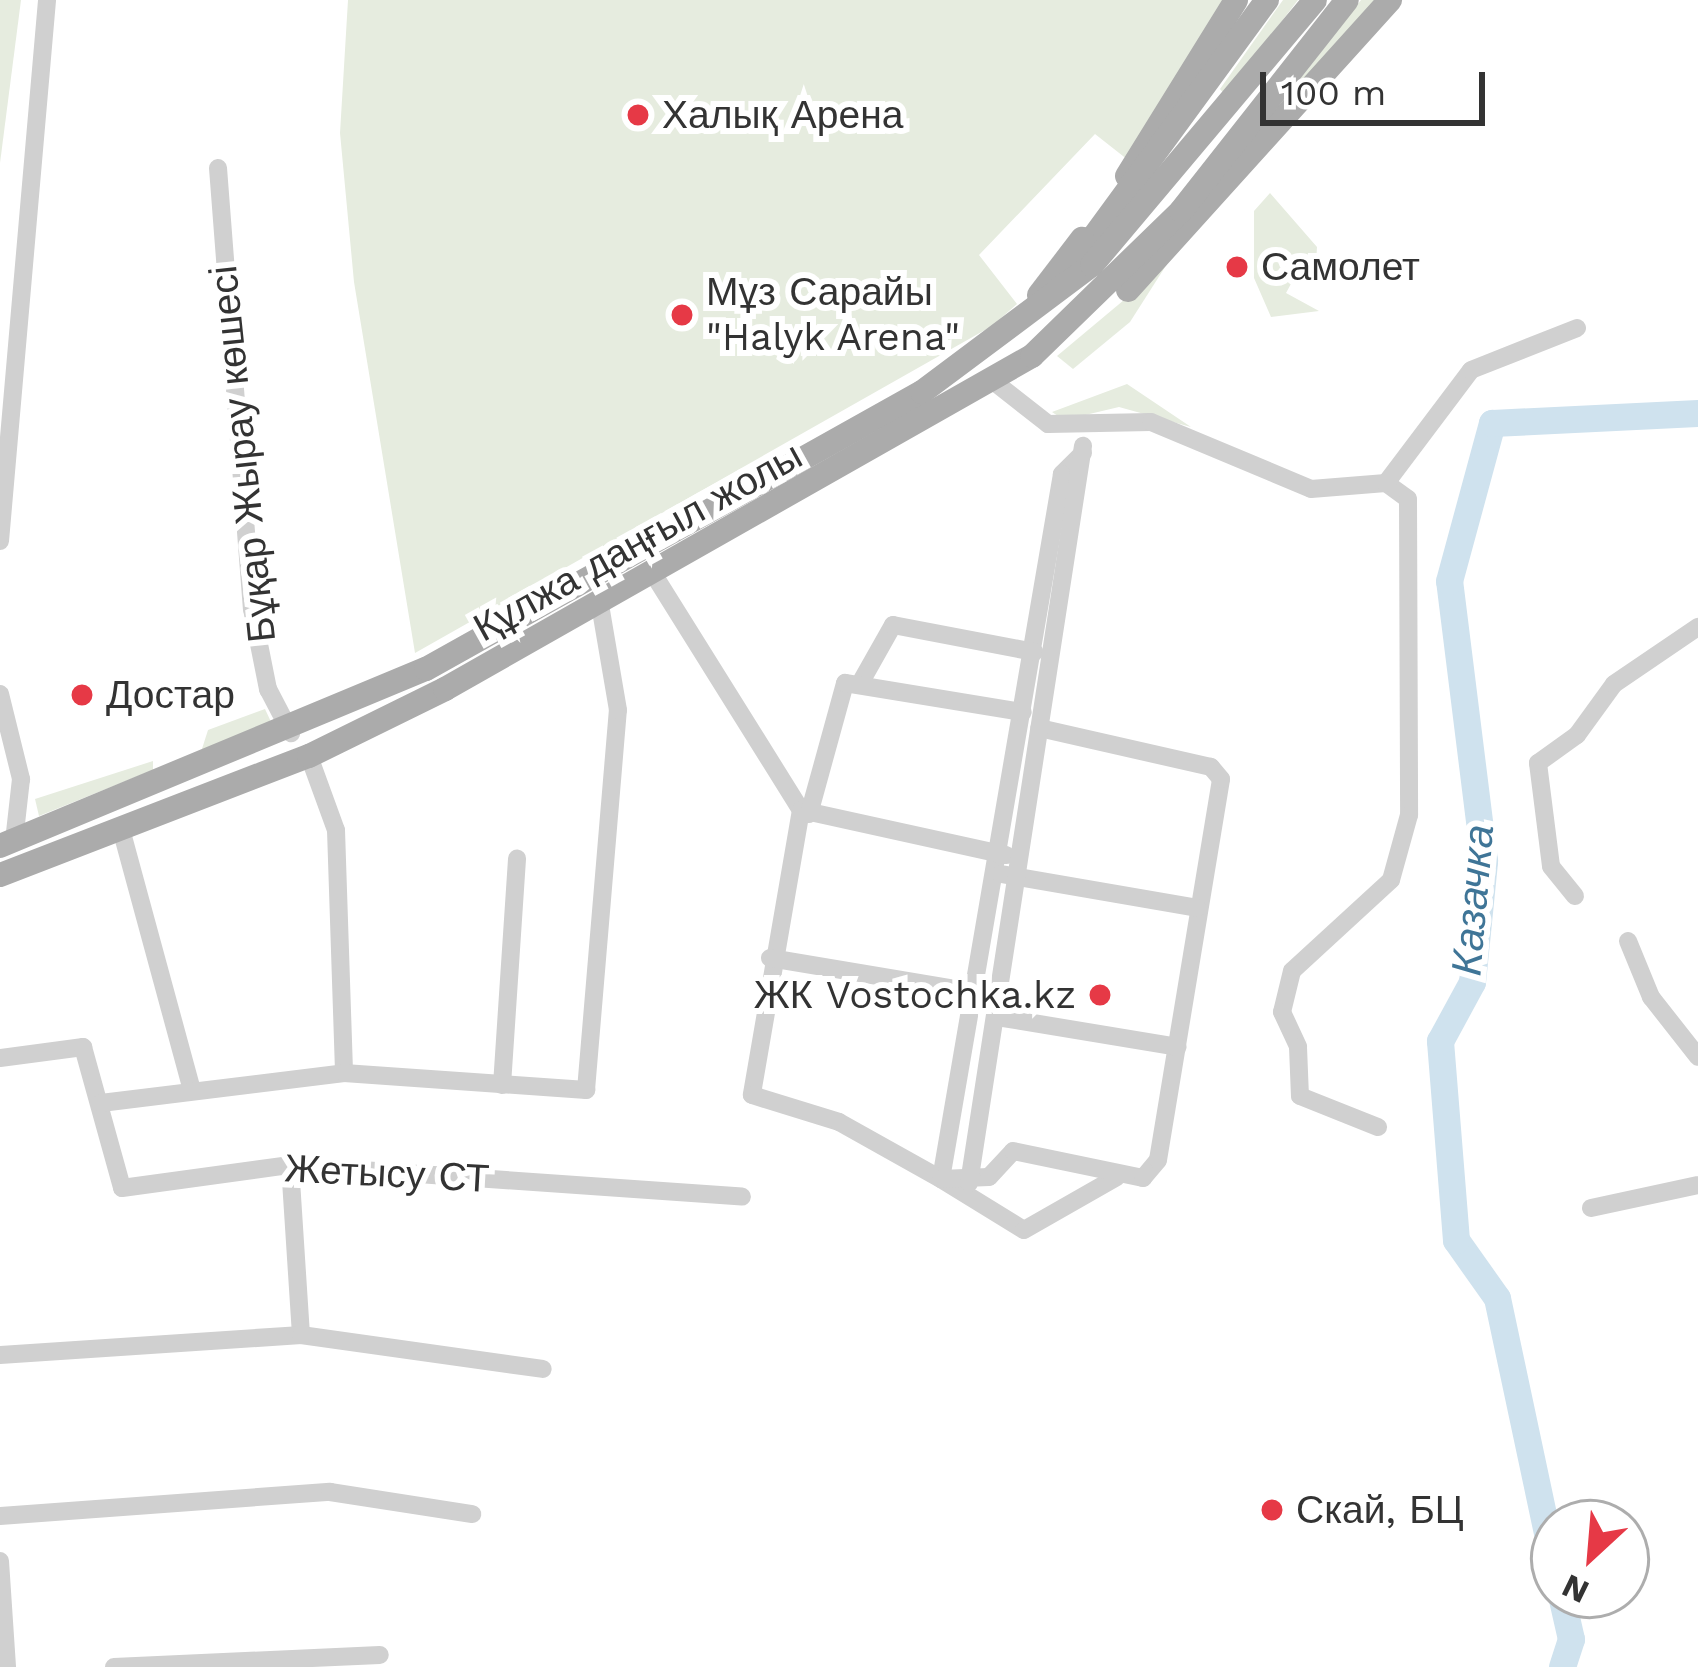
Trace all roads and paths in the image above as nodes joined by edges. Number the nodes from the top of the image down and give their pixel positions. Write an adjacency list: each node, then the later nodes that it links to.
1 (47, 0): 17 (street)
2 (1236, 0): 9 (main road)
3 (1267, 0): 9 (main road)
4 (1315, 0): 7 (main road)
5 (1347, 0): 7 (main road)
6 (1390, 0): 11 (main road)
7 (1220, 141): 11 (main road, Құлжа даңғыл жолы); 12 (main road, Құлжа даңғыл жолы)
8 (218, 169): 26 (street, Бұқар Жырау көшесі)
9 (1039, 295): 12 (main road)
10 (1577, 328): 16 (street)
11 (1032, 356): 13 (main road, Құлжа даңғыл жолы)
12 (970, 360): 26 (main road, Құлжа даңғыл жолы)
13 (993, 381): 14 (street); 18 (main road, Құлжа даңғыл жолы)
14 (1084, 426): 15 (street); 16 (street)
15 (1083, 453): 21 (street); 25 (street)
16 (1386, 483): 47 (street)
17 (0, 541)
18 (655, 575): 19 (main road, Құлжа даңғыл жолы); 28 (street)
19 (599, 605): 27 (main road, Құлжа даңғыл жолы); 44 (street)
20 (1698, 627): 34 (street)
21 (1034, 652): 22 (street); 24 (street)
22 (862, 680): 24 (street); 28 (street)
23 (0, 694): 30 (street)
24 (1023, 712): 32 (street)
25 (1040, 728): 32 (street); 35 (street)
26 (291, 733): 30 (main road, Құлжа даңғыл жолы)
27 (309, 756): 29 (main road, Құлжа даңғыл жолы); 43 (street)
28 (805, 812): 32 (street); 37 (street)
29 (122, 830): 33 (main road, Құлжа даңғыл жолы); 45 (street)
30 (7, 843)
31 (517, 858): 44 (street)
32 (1005, 865): 35 (street); 38 (street); 39 (street)
33 (0, 874)
34 (1575, 896)
35 (1197, 908): 40 (street)
36 (1628, 941): 42 (street)
37 (770, 958): 38 (street); 50 (street)
38 (974, 992): 50 (street)
39 (997, 1017): 40 (street); 51 (street)
40 (1178, 1047): 49 (street)
41 (0, 1058): 46 (street, Жетысу СТ)
42 (1698, 1058)
43 (344, 1073): 44 (street); 45 (street)
44 (502, 1085)
45 (191, 1087): 46 (street)
46 (101, 1103): 48 (street, Жетысу СТ)
47 (1378, 1127)
48 (290, 1166): 53 (street, Жетысу СТ); 55 (street)
49 (1122, 1175): 50 (street); 51 (street)
50 (941, 1180): 51 (street)
51 (969, 1183)
52 (1698, 1184): 54 (street)
53 (742, 1197)
54 (1591, 1208)
55 (301, 1335): 56 (street); 57 (street)
56 (0, 1355)
57 (543, 1370)
58 (472, 1514): 59 (street)
59 (0, 1516)
60 (0, 1561): 63 (street)
61 (380, 1655): 62 (street)
62 (178, 1664): 64 (street)
63 (7, 1667)
64 (114, 1667)

